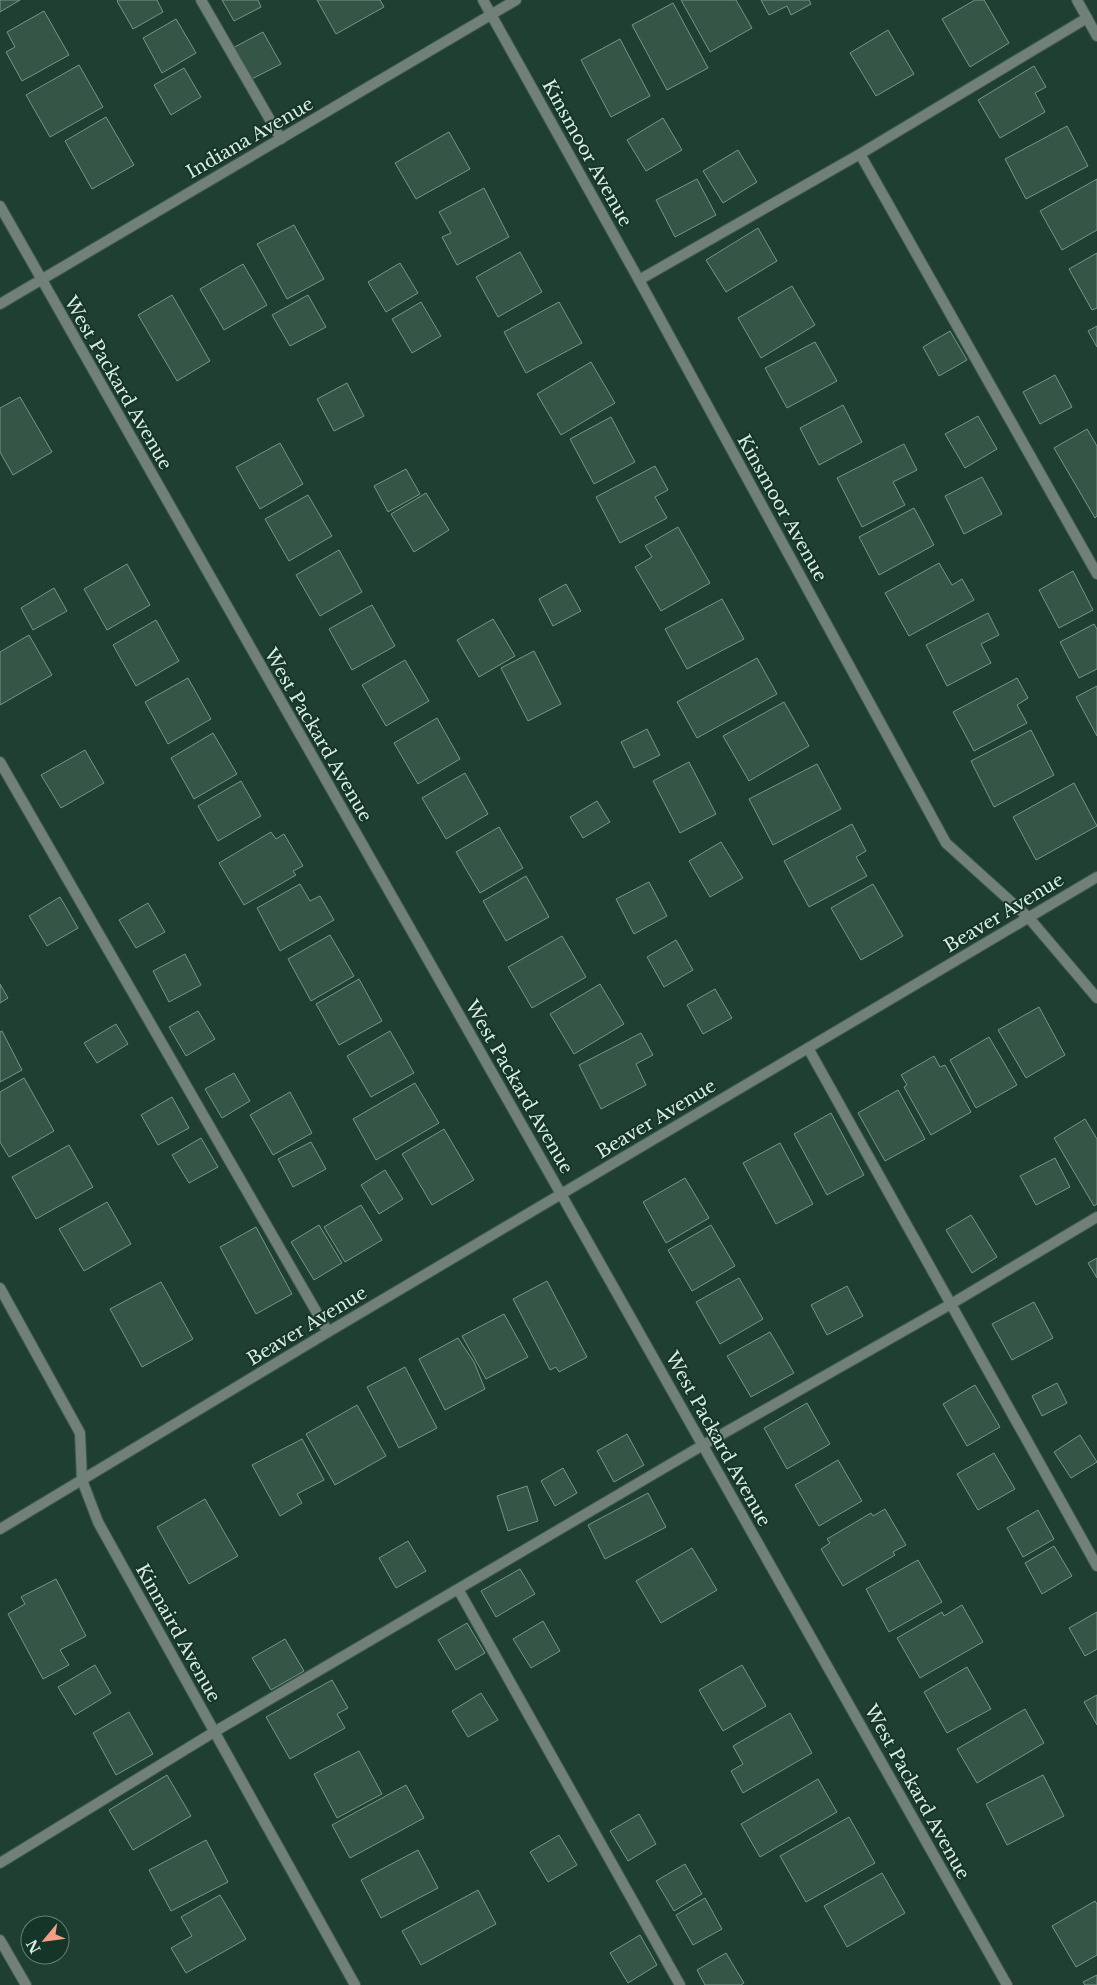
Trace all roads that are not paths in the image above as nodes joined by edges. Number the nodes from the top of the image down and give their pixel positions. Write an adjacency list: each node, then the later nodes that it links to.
1 (201, 0): 8 (street)
2 (483, 0): 5 (street, Kinsmoor Avenue)
3 (516, 0): 5 (street, Indiana Avenue)
4 (1077, 0): 6 (street)
5 (491, 15): 8 (street, Indiana Avenue); 12 (street, Kinsmoor Avenue)
6 (1087, 18): 7 (street); 9 (street)
7 (1097, 36)
8 (281, 138): 11 (street, Indiana Avenue)
9 (860, 154): 12 (street); 14 (street)
10 (0, 206): 11 (street, West Packard Avenue)
11 (41, 280): 13 (street, Indiana Avenue); 20 (street, West Packard Avenue)
12 (639, 280): 17 (street, Kinsmoor Avenue)
13 (0, 304)
14 (1097, 574)
15 (0, 762): 24 (street)
16 (1097, 877): 17 (street, Beaver Avenue)
17 (1029, 918): 18 (street, Kinsmoor Avenue); 19 (street, Beaver Avenue)
18 (1097, 998)
19 (808, 1048): 20 (street, Beaver Avenue); 23 (street)
20 (561, 1194): 24 (street, Beaver Avenue); 25 (street, West Packard Avenue)
21 (1097, 1217): 23 (street)
22 (0, 1288): 26 (street, Kinnaird Avenue)
23 (951, 1304): 25 (street); 28 (street)
24 (328, 1332): 26 (street, Beaver Avenue)
25 (703, 1445): 29 (street); 36 (street, West Packard Avenue)
26 (82, 1480): 27 (street, Beaver Avenue); 30 (street, Kinnaird Avenue)
27 (0, 1529)
28 (1097, 1566)
29 (458, 1589): 30 (street); 35 (street)
30 (214, 1732): 31 (street); 34 (street, Kinnaird Avenue)
31 (0, 1863)
32 (0, 1940): 33 (street)
33 (26, 1985)
34 (355, 1985)
35 (680, 1985)
36 (1007, 1985)

